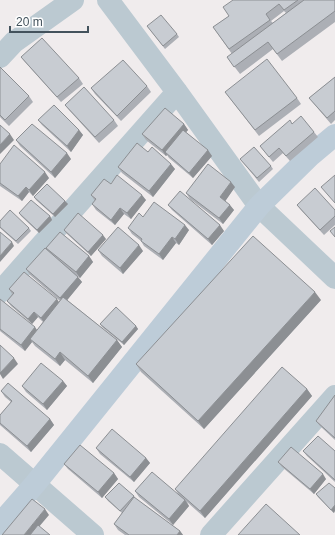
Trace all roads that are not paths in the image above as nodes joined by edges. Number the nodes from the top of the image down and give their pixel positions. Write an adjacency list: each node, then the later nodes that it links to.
1 (73, 0): 3 (street)
2 (108, 0): 4 (street)
3 (0, 57)
4 (177, 92): 6 (street); 8 (street)
5 (335, 135): 6 (street)
6 (259, 206): 7 (street); 11 (street)
7 (335, 278)
8 (0, 292)
9 (335, 396): 14 (street)
10 (0, 454): 11 (street)
11 (35, 484): 12 (street); 13 (street)
12 (0, 524)
13 (93, 535)
14 (211, 535)

